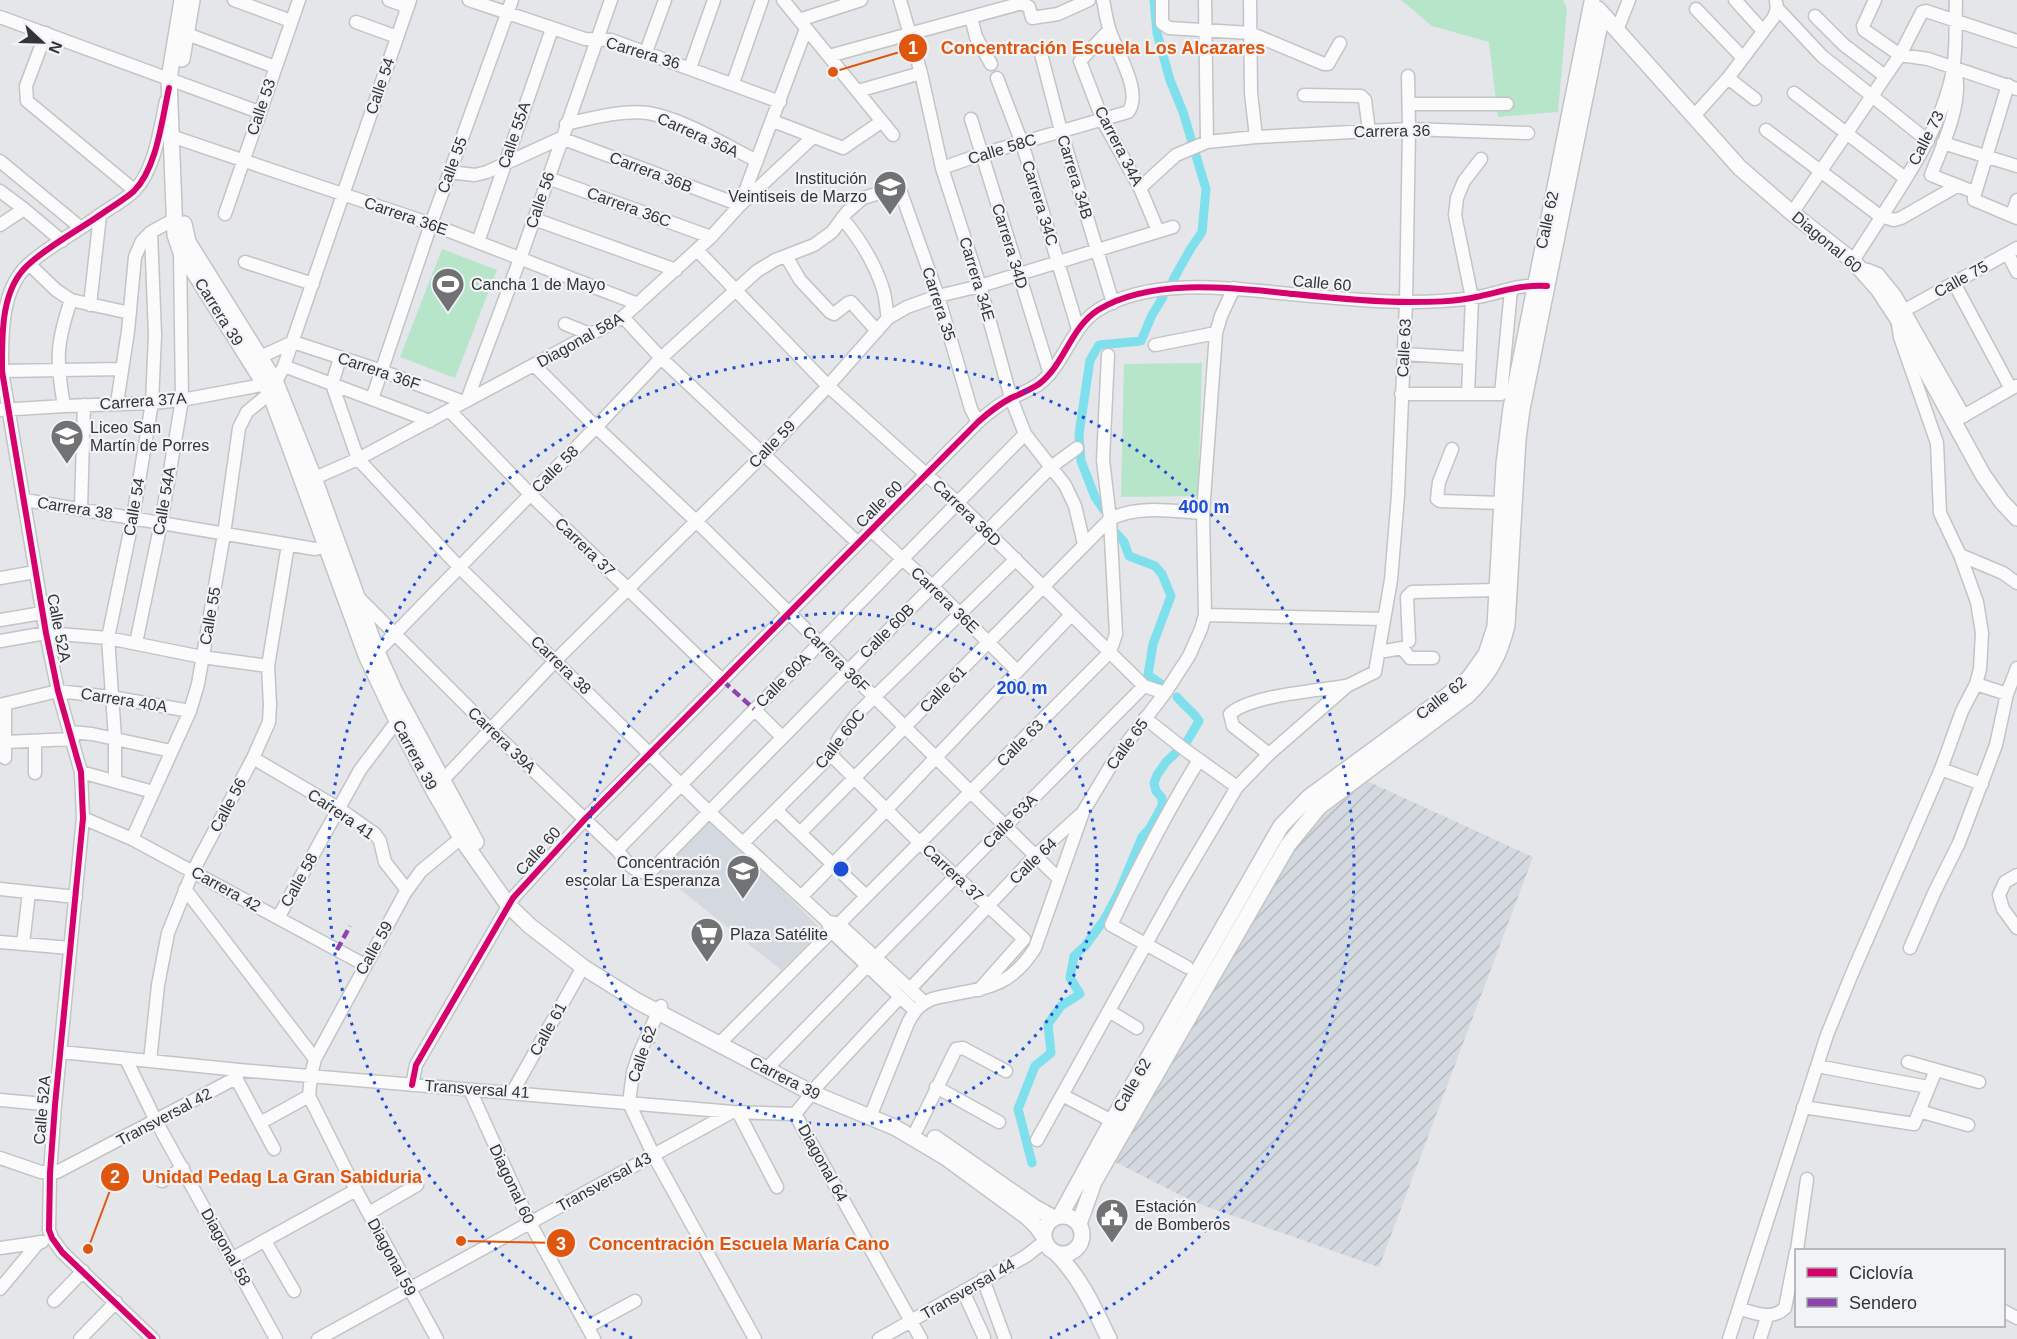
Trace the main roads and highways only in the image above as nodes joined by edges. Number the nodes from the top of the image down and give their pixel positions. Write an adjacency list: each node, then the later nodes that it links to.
1 (182, 0): 4 (main road, Carrera 39)
2 (192, 0): 4 (main road, Carrera 39)
3 (1595, 5): 6 (main road, Calle 62); 8 (main road, Diagonal 60)
4 (172, 83): 5 (main road, Carrera 39)
5 (176, 137): 7 (main road, Carrera 39); 7 (main road, Carrera 39)
6 (1541, 285): 15 (main road, Calle 62); 16 (main road, Calle 62)
7 (270, 387): 9 (main road, Carrera 39)
8 (2017, 518)
9 (332, 545): 10 (main road, Carrera 39); 10 (main road, Carrera 39)
10 (511, 901): 11 (main road, Carrera 39); 11 (main road, Carrera 39)
11 (659, 1009): 12 (main road, Carrera 39)
12 (722, 1041): 13 (main road, Carrera 39); 13 (main road, Carrera 39)
13 (814, 1090): 14 (main road, Carrera 39)
14 (871, 1113): 15 (main road, Carrera 39); 18 (main road, Carrera 39)
15 (1057, 1217): 16 (main road); 18 (main road)
16 (1079, 1224): 17 (main road)
17 (1082, 1242): 18 (main road); 19 (main road)
18 (1049, 1246): 19 (main road, Carrera 39)
19 (1089, 1297): 20 (main road)
20 (1109, 1339)

